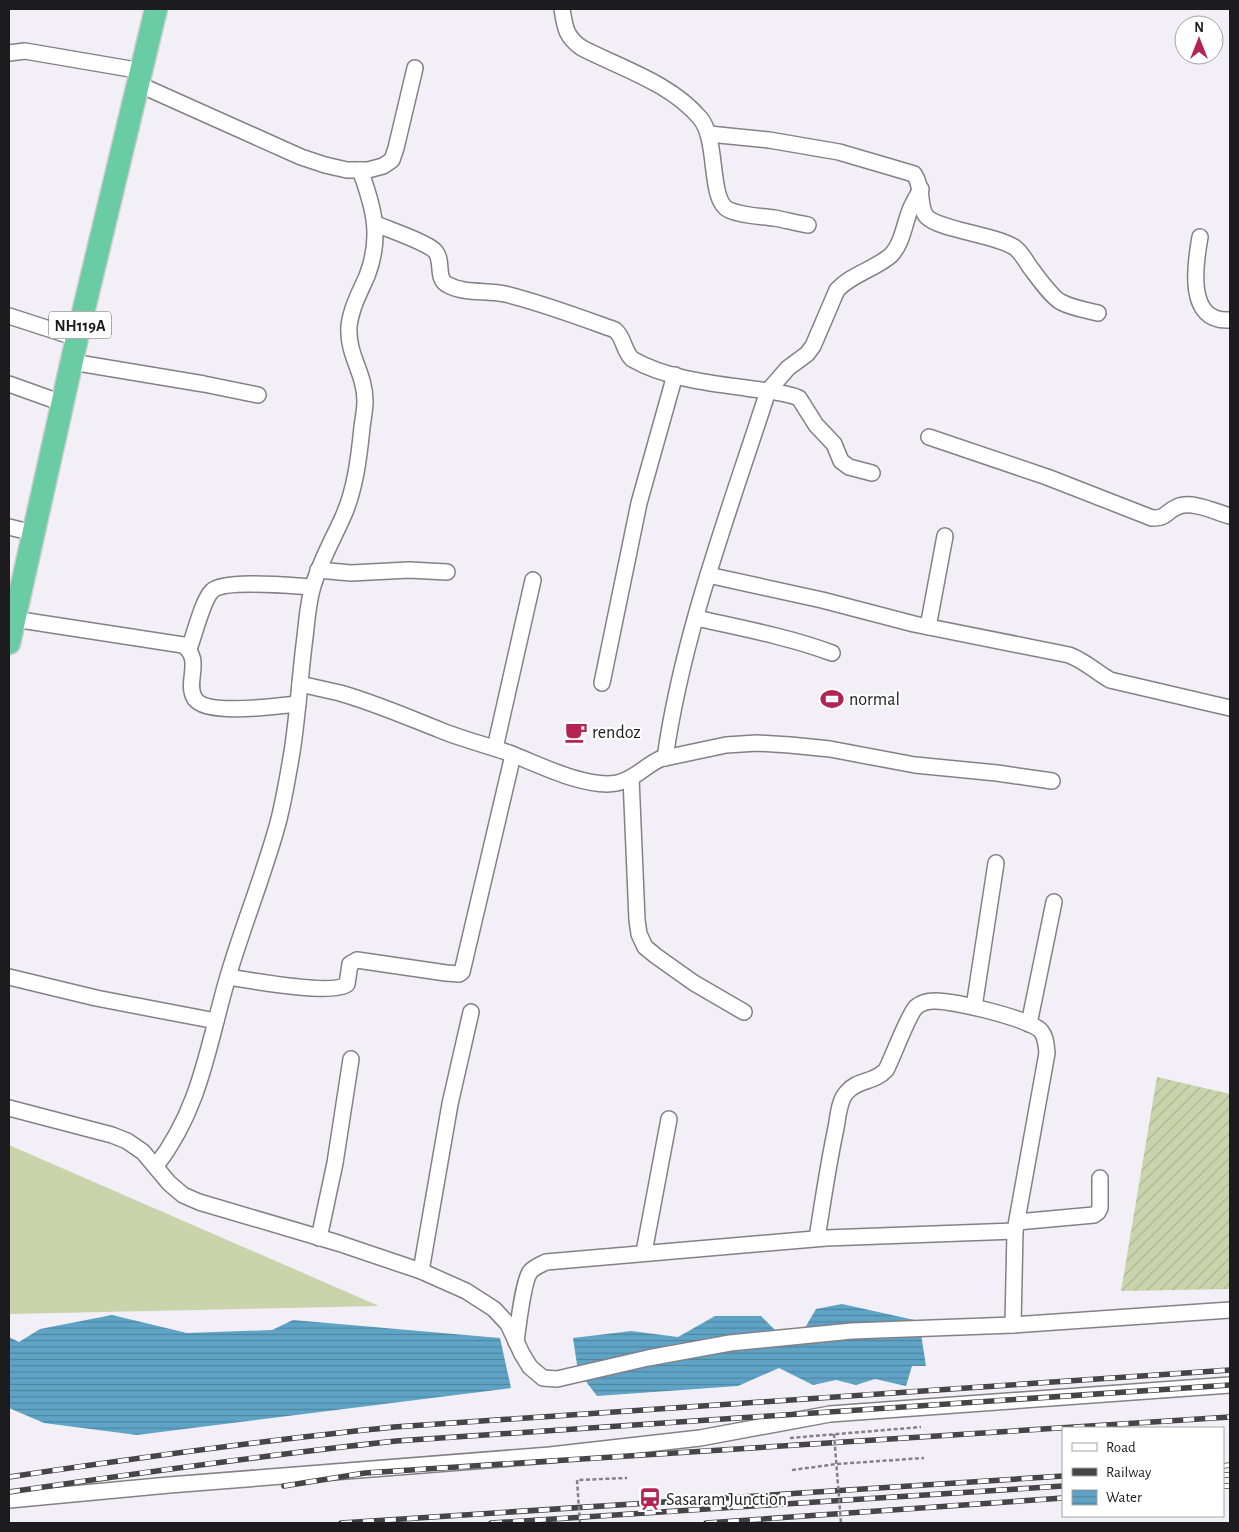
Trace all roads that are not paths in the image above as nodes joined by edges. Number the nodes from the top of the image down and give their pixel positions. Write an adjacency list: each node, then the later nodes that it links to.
1 (156, 9): 5 (highway, NH119A)
2 (562, 9): 6 (street)
3 (9, 52): 5 (street)
4 (415, 68): 7 (street)
5 (140, 78): 7 (street); 15 (highway, NH119A)
6 (709, 134): 8 (street); 10 (street)
7 (360, 170): 9 (street)
8 (921, 189): 12 (street); 19 (street)
9 (376, 224): 17 (street); 28 (street)
10 (808, 225)
11 (1200, 237): 14 (street)
12 (1098, 313)
13 (9, 316): 15 (street)
14 (1230, 320)
15 (77, 338): 16 (highway, NH119A)
16 (72, 362): 20 (street); 21 (highway, NH119A)
17 (675, 375): 19 (street); 41 (street)
18 (9, 384): 21 (street)
19 (768, 391): 23 (street); 30 (street)
20 (258, 395)
21 (62, 403): 26 (highway, NH119A)
22 (929, 437): 24 (street)
23 (872, 473)
24 (1230, 516)
25 (9, 527): 26 (street)
26 (33, 533): 31 (highway, NH119A)
27 (945, 536): 36 (street)
28 (318, 570): 29 (street); 33 (street)
29 (447, 572)
30 (708, 574): 34 (street); 36 (street)
31 (15, 580): 35 (highway, NH119A)
32 (533, 580): 44 (street)
33 (312, 587): 38 (street); 40 (street)
34 (696, 618): 39 (street); 46 (street)
35 (14, 619): 37 (highway, NH119A); 38 (street)
36 (928, 627): 43 (street)
37 (9, 643)
38 (189, 649): 42 (street)
39 (832, 653)
40 (300, 684): 42 (street); 44 (street)
41 (602, 684)
42 (298, 704): 52 (street)
43 (1230, 708)
44 (495, 748): 45 (street)
45 (513, 755): 47 (street); 52 (street)
46 (665, 758): 47 (street); 48 (street)
47 (631, 778): 55 (street)
48 (1052, 781)
49 (996, 863): 53 (street)
50 (1054, 902): 57 (street)
51 (9, 976): 56 (street)
52 (228, 977): 56 (street)
53 (974, 1008): 57 (street); 65 (street)
54 (471, 1012): 67 (street)
55 (744, 1012)
56 (216, 1021): 61 (street)
57 (1029, 1024): 63 (street)
58 (351, 1059): 64 (street)
59 (9, 1108): 61 (street)
60 (669, 1119): 66 (street)
61 (156, 1166): 64 (street)
62 (1100, 1178): 63 (street)
63 (1016, 1226): 65 (street); 69 (street)
64 (319, 1238): 67 (street)
65 (817, 1238): 66 (street)
66 (644, 1252): 70 (street)
67 (421, 1271): 70 (street)
68 (1230, 1310): 69 (street)
69 (1013, 1325): 70 (street)
70 (516, 1342)
71 (1230, 1385): 72 (street)
72 (9, 1500)

